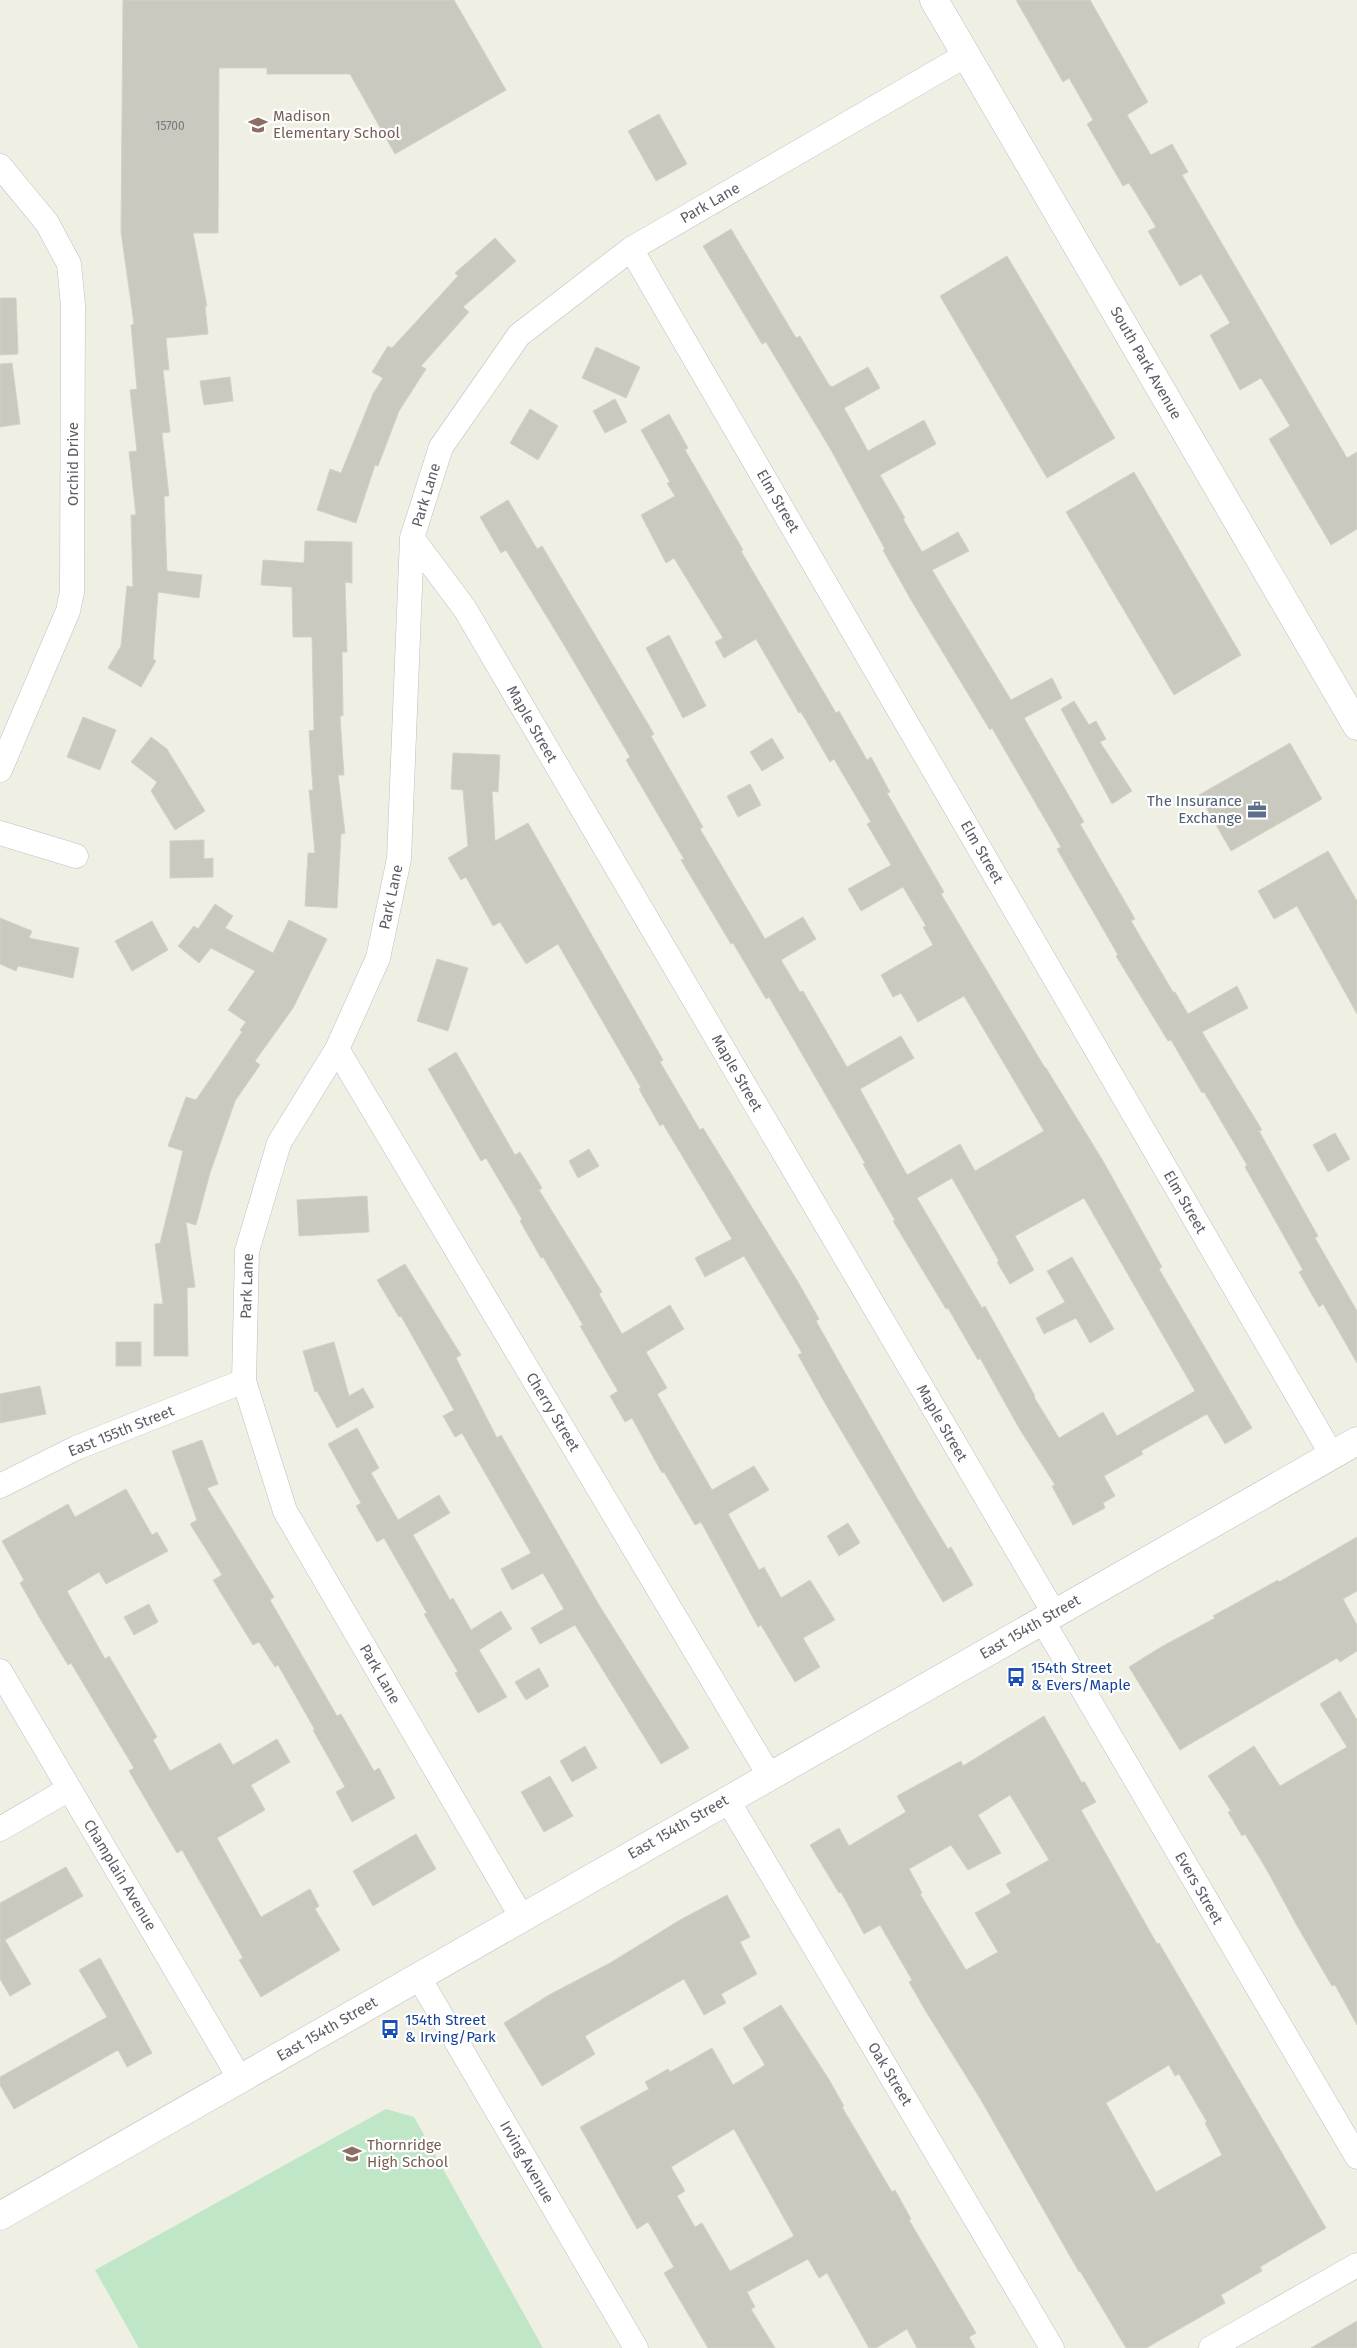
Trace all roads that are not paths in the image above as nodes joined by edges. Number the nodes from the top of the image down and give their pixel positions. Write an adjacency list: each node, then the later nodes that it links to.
1 (934, 0): 2 (street, South Park Avenue)
2 (966, 55): 4 (street, Park Lane); 6 (street, South Park Avenue)
3 (0, 166): 7 (street, Orchid Drive)
4 (631, 248): 5 (street, Park Lane); 12 (street, Elm Street)
5 (412, 538): 10 (street, Park Lane); 14 (street, Maple Street)
6 (1357, 726)
7 (0, 770)
8 (0, 833): 9 (street)
9 (76, 856)
10 (337, 1049): 11 (street, Park Lane); 16 (street, Cherry Street)
11 (244, 1381): 13 (street, East 155th Street); 20 (street, Park Lane)
12 (1350, 1446): 14 (street, East 154th Street)
13 (0, 1486)
14 (1048, 1617): 16 (street, East 154th Street); 23 (street, Evers Street)
15 (0, 1671): 17 (street, Champlain Avenue)
16 (769, 1775): 18 (street, East 154th Street)
17 (69, 1789): 19 (street); 22 (street, Champlain Avenue)
18 (727, 1800): 20 (street, East 154th Street); 27 (street, Oak Street)
19 (0, 1829)
20 (521, 1916): 21 (street, East 154th Street)
21 (418, 1976): 22 (street, East 154th Street); 26 (street, Irving Avenue)
22 (240, 2079): 24 (street, East 154th Street)
23 (1357, 2157)
24 (0, 2216)
25 (1357, 2265): 28 (street)
26 (636, 2348)
27 (1052, 2348)
28 (1211, 2348)

